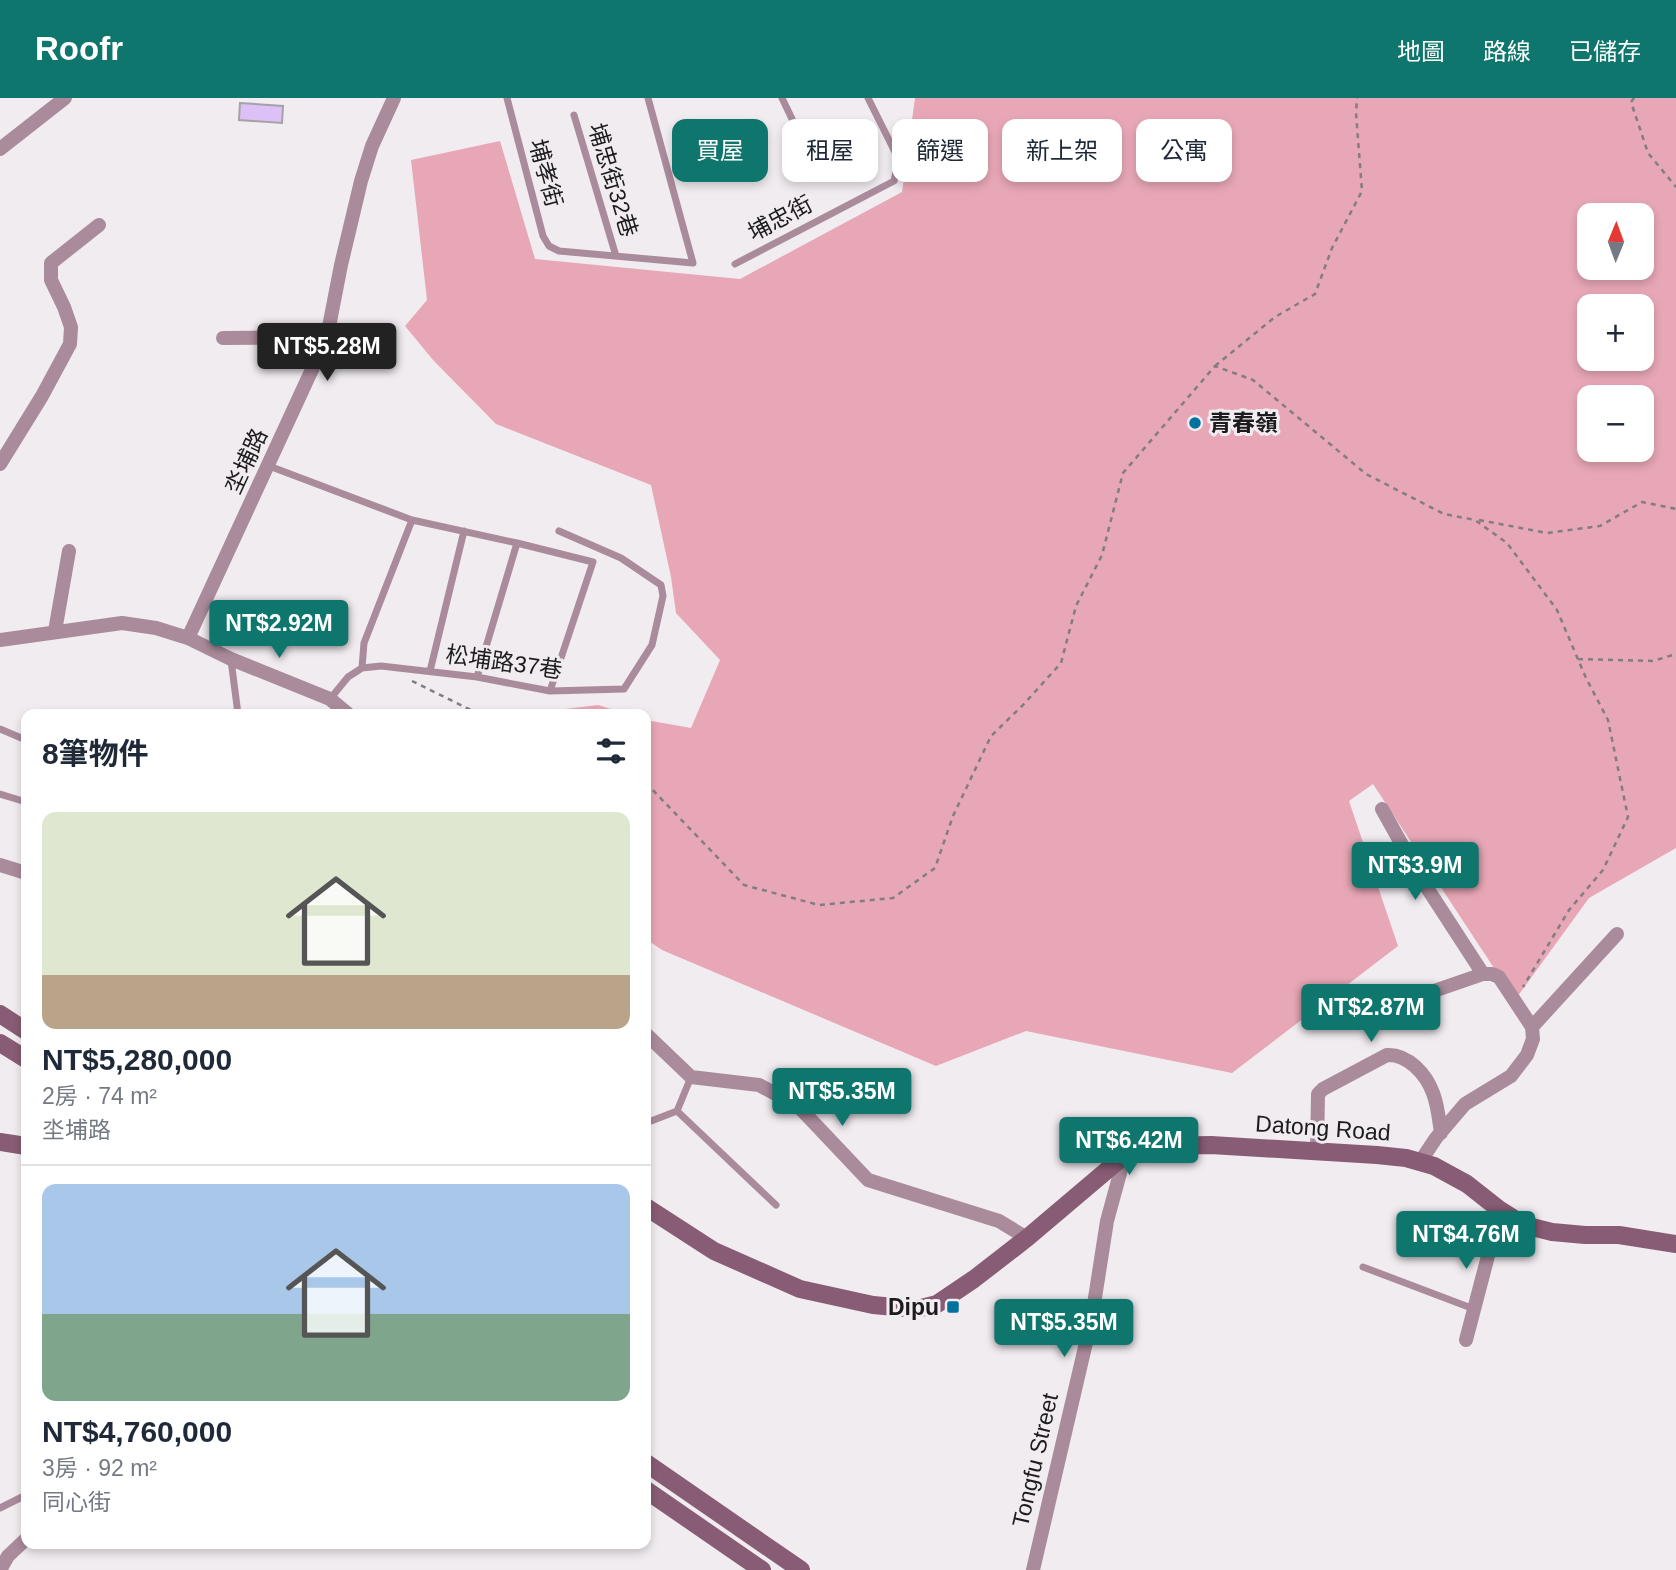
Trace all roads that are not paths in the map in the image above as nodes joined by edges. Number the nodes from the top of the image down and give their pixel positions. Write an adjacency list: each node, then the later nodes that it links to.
1 (65, 98): 9 (street)
2 (394, 98): 13 (street, 坔埔路)
3 (507, 98): 11 (lane, 埔孝街)
4 (648, 98): 11 (lane)
5 (782, 98): 8 (lane)
6 (868, 98): 12 (lane, 埔忠街)
7 (574, 115): 11 (lane, 埔忠街32巷)
8 (792, 119)
9 (0, 149)
10 (99, 225): 15 (street)
11 (616, 256)
12 (735, 264)
13 (327, 337): 14 (street); 16 (street, 坔埔路)
14 (223, 338)
15 (0, 464)
16 (269, 466): 17 (lane); 23 (street, 坔埔路)
17 (412, 520): 18 (lane); 26 (lane)
18 (464, 531): 20 (lane); 27 (lane)
19 (559, 531): 29 (lane, 松埔路37巷)
20 (517, 543): 28 (lane); 29 (lane)
21 (69, 551): 22 (street)
22 (55, 631): 23 (street); 24 (street)
23 (188, 638): 25 (street)
24 (0, 640)
25 (231, 659): 30 (street); 31 (lane)
26 (362, 668): 27 (lane, 松埔路37巷); 30 (lane)
27 (430, 671): 28 (lane, 松埔路37巷)
28 (477, 677): 29 (lane, 松埔路37巷)
29 (550, 691)
30 (330, 699): 32 (street)
31 (237, 709)
32 (342, 709)
33 (0, 729): 34 (lane)
34 (21, 738)
35 (0, 794): 36 (lane)
36 (21, 800)
37 (1382, 808): 41 (street)
38 (0, 865): 39 (street)
39 (21, 871)
40 (1617, 934): 44 (street)
41 (1483, 974): 42 (street); 44 (street)
42 (1428, 993)
43 (0, 1014): 45 (street)
44 (1532, 1027): 52 (street)
45 (21, 1028)
46 (651, 1039): 49 (street)
47 (0, 1044): 48 (street)
48 (21, 1056)
49 (691, 1077): 50 (lane); 61 (street)
50 (677, 1111): 51 (lane); 58 (lane)
51 (651, 1121)
52 (1441, 1133): 55 (street); 57 (street)
53 (0, 1142): 54 (street)
54 (21, 1145)
55 (1317, 1152): 56 (street, Datong Road); 57 (street, Datong Road)
56 (1125, 1155): 61 (street, Datong Road); 74 (street, Tongfu Street)
57 (1420, 1162): 59 (street, Datong Road)
58 (776, 1205)
59 (1500, 1210): 62 (street, Datong Road); 64 (street)
60 (651, 1211): 61 (street, Datong Road)
61 (1027, 1238)
62 (1676, 1244)
63 (1363, 1267): 64 (lane)
64 (1474, 1309): 65 (street)
65 (1466, 1340)
66 (651, 1466): 73 (street)
67 (651, 1493): 72 (street)
68 (21, 1497): 69 (lane)
69 (0, 1507)
70 (21, 1544): 71 (street)
71 (0, 1570)
72 (762, 1570)
73 (801, 1570)
74 (1033, 1570)

